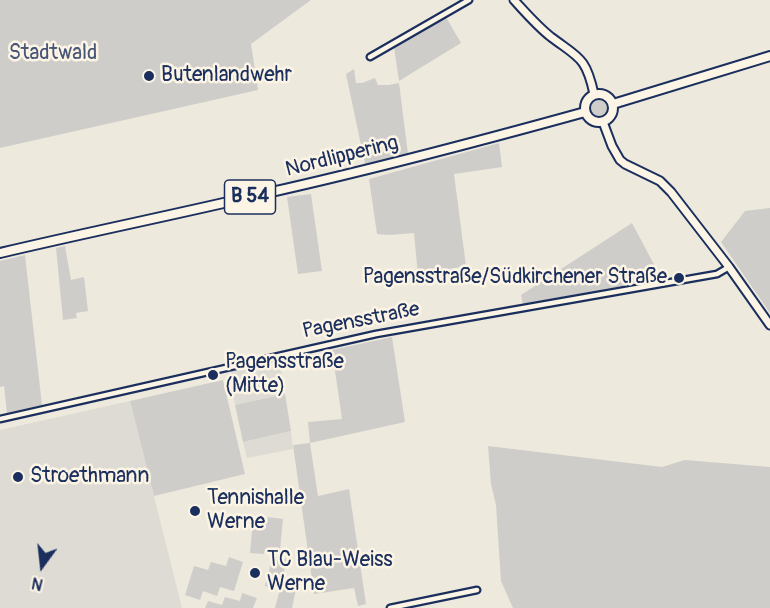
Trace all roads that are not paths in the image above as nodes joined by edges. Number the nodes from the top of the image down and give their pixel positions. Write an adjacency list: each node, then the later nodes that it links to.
1 (470, 0): 4 (street)
2 (514, 0): 5 (street)
3 (770, 56): 6 (main road)
4 (370, 57)
5 (594, 94): 6 (main road); 7 (main road)
6 (613, 104): 8 (main road)
7 (585, 112): 8 (main road); 9 (main road, Nordlippering / B 54)
8 (603, 122): 10 (street)
9 (0, 253)
10 (729, 267): 11 (street); 12 (street, Pagensstraße)
11 (770, 325)
12 (0, 419)
13 (477, 590): 14 (street)
14 (390, 608)

